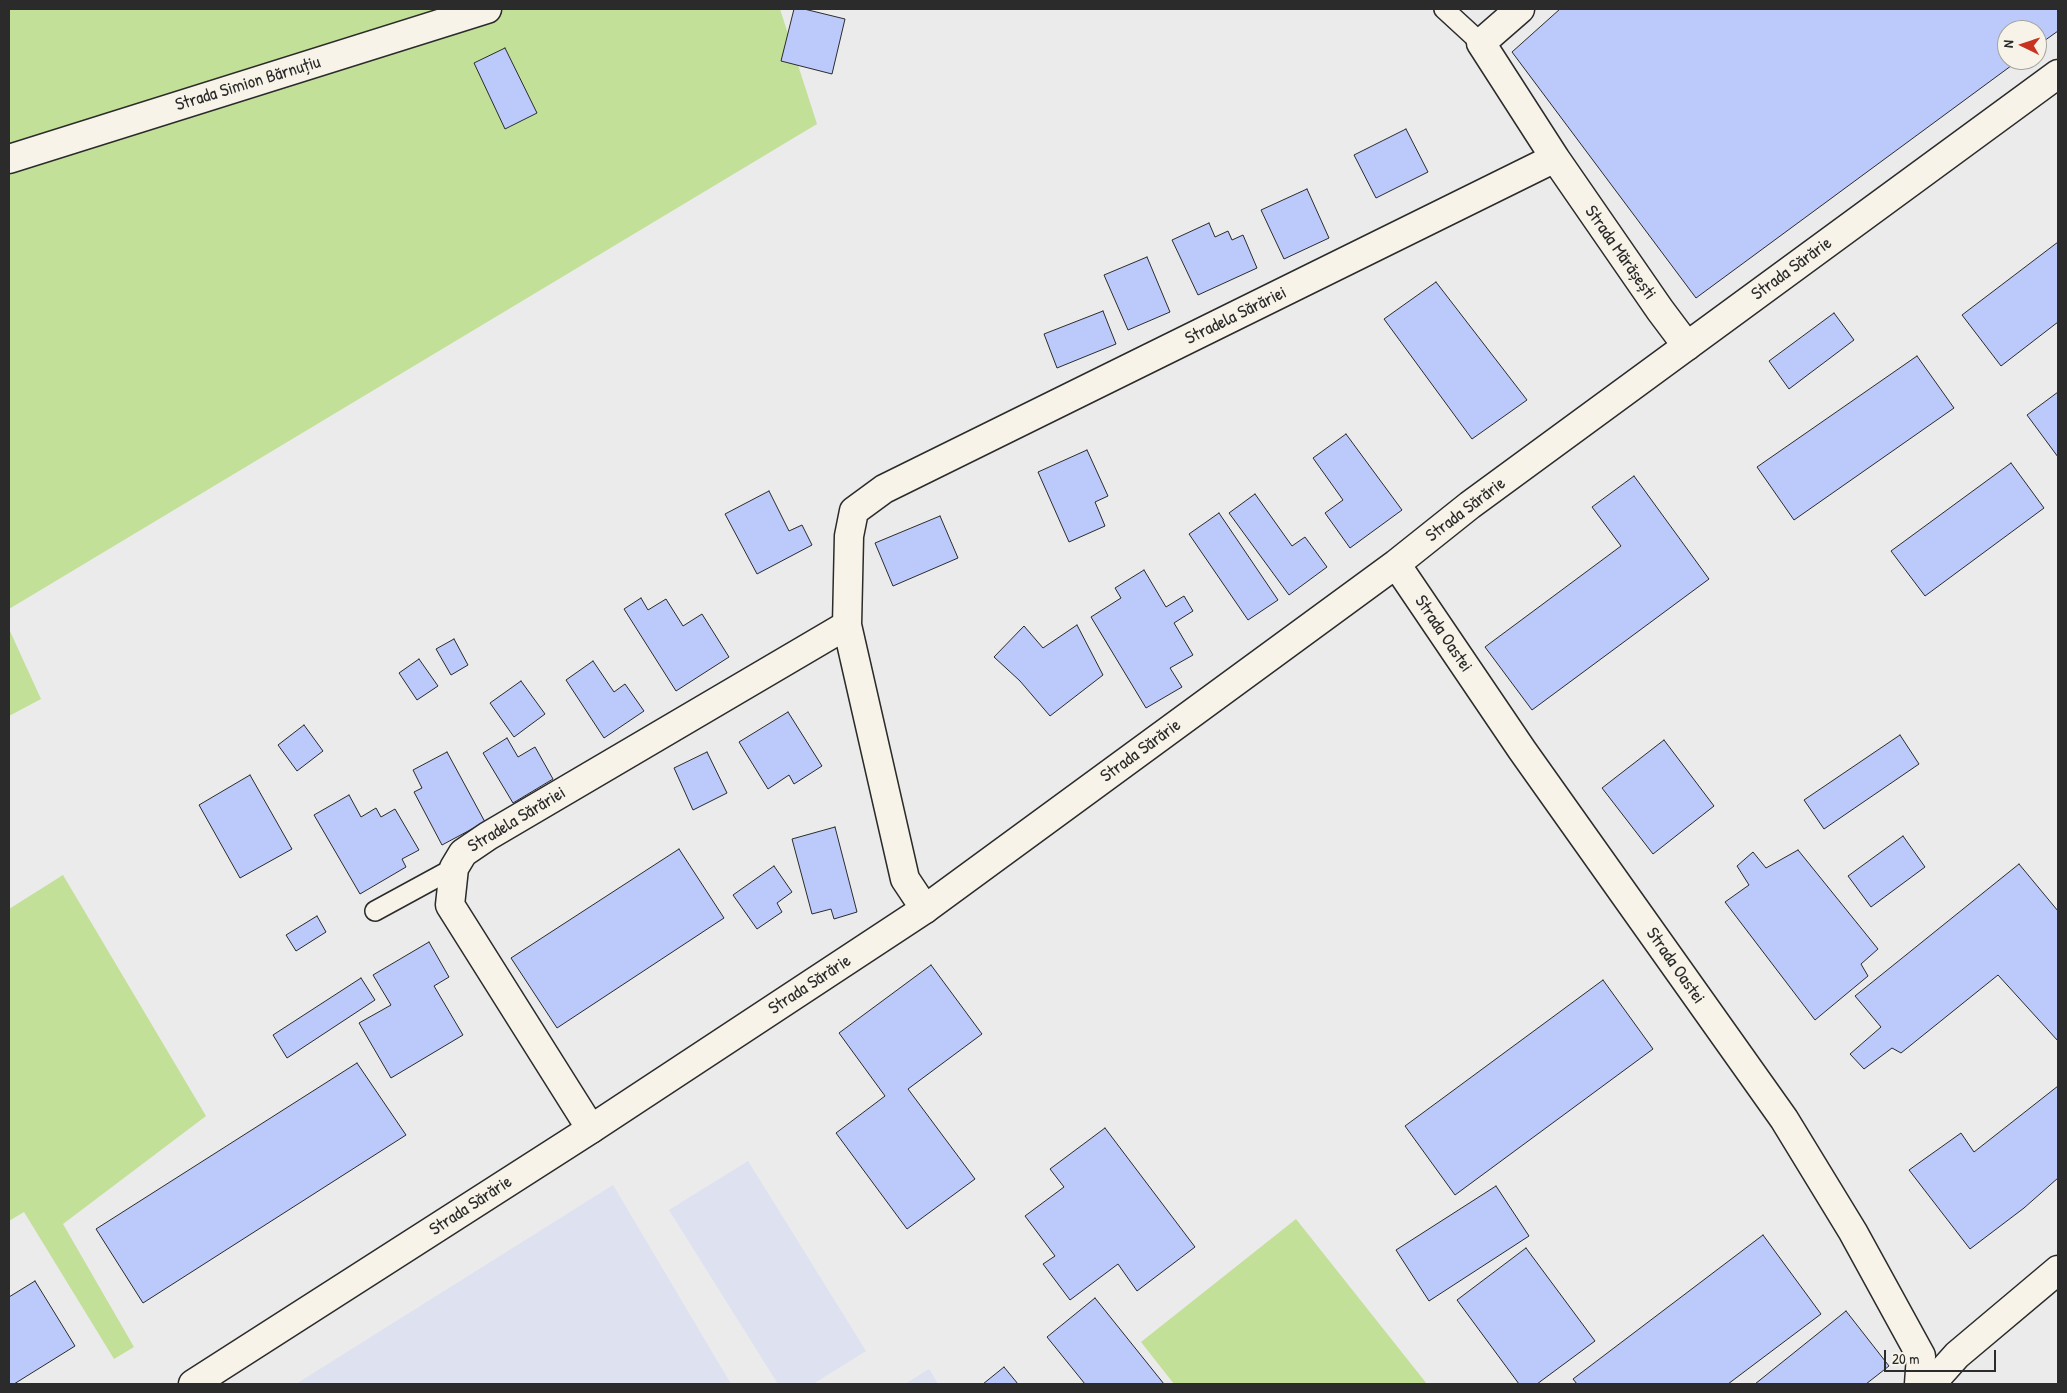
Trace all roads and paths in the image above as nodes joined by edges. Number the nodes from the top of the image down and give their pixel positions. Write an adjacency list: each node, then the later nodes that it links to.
1 (487, 9): 7 (street, Strada Simion Bărnuțiu)
2 (1444, 9): 4 (lane)
3 (1520, 9): 4 (street)
4 (1481, 43): 6 (street)
5 (2058, 74): 8 (street, Strada Sărărie)
6 (1554, 158): 8 (street, Strada Mărășești); 10 (street, Stradela Sărăriei)
7 (9, 159)
8 (1688, 346): 9 (street, Strada Sărărie)
9 (1396, 564): 12 (street, Strada Sărărie); 17 (street, Strada Oastei)
10 (847, 625): 11 (street, Stradela Sărăriei); 12 (street, Stradela Sărăriei)
11 (454, 868): 13 (lane); 14 (street, Stradela Sărăriei)
12 (925, 909): 14 (street, Strada Sărărie)
13 (375, 911)
14 (592, 1129): 16 (street, Strada Sărărie)
15 (2058, 1270): 18 (street)
16 (193, 1384)
17 (1919, 1384)
18 (1930, 1384)

